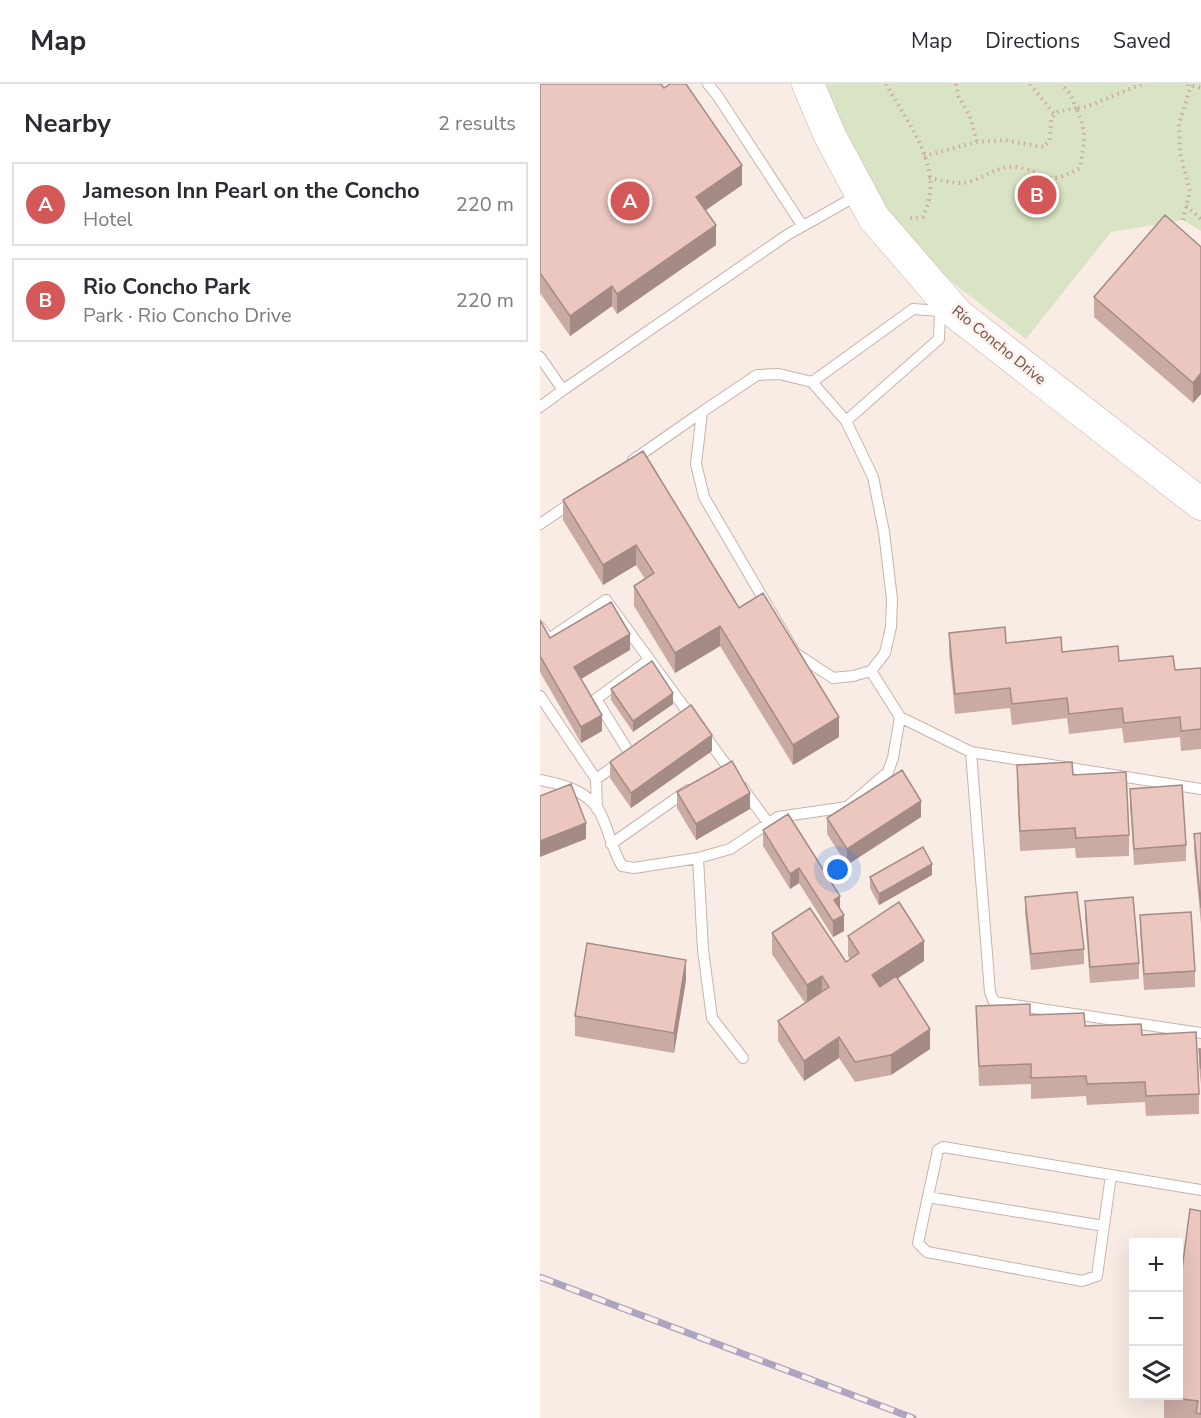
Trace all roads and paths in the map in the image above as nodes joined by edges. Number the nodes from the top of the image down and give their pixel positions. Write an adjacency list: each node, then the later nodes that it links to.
1 (708, 84): 20 (lane)
2 (808, 84): 15 (street, Rio Concho Drive)
3 (886, 84): 13 (path)
4 (956, 84): 12 (path)
5 (1030, 84): 11 (path)
6 (1062, 84): 10 (path)
7 (1142, 84): 10 (path)
8 (1189, 85): 9 (path); 16 (path)
9 (1201, 88)
10 (1076, 108): 11 (path); 14 (path)
11 (1055, 115): 12 (path)
12 (977, 142): 13 (path)
13 (924, 156): 14 (path)
14 (929, 178): 17 (path)
15 (861, 194): 20 (lane); 21 (street, Rio Concho Drive)
16 (1186, 206): 18 (path); 19 (path)
17 (900, 212)
18 (1201, 219)
19 (1183, 220)
20 (802, 225): 24 (lane)
21 (944, 308): 23 (lane); 27 (lane); 30 (street, Rio Concho Drive)
22 (540, 357): 24 (lane)
23 (812, 382): 26 (lane); 27 (lane)
24 (563, 390): 25 (lane)
25 (540, 407)
26 (702, 412): 28 (lane); 34 (lane)
27 (846, 421): 34 (lane)
28 (627, 464)
29 (580, 497): 31 (lane)
30 (1201, 504)
31 (540, 524)
32 (540, 627): 33 (lane)
33 (649, 660): 36 (lane); 41 (lane)
34 (871, 671): 37 (lane)
35 (540, 696): 42 (lane)
36 (688, 712): 38 (lane); 47 (lane)
37 (900, 717): 40 (lane); 47 (lane)
38 (678, 719)
39 (640, 747): 41 (lane)
40 (971, 752): 45 (lane); 50 (lane)
41 (630, 754): 42 (lane)
42 (596, 779): 46 (lane)
43 (540, 780): 46 (lane)
44 (697, 784): 48 (lane)
45 (1201, 789)
46 (597, 809): 48 (lane)
47 (769, 824): 49 (lane)
48 (611, 844): 49 (lane)
49 (699, 858): 51 (lane)
50 (1201, 1033)
51 (743, 1058)
52 (1110, 1175): 53 (lane); 54 (lane); 55 (lane)
53 (1201, 1190)
54 (928, 1197): 55 (lane); 55 (lane)
55 (1104, 1226)

